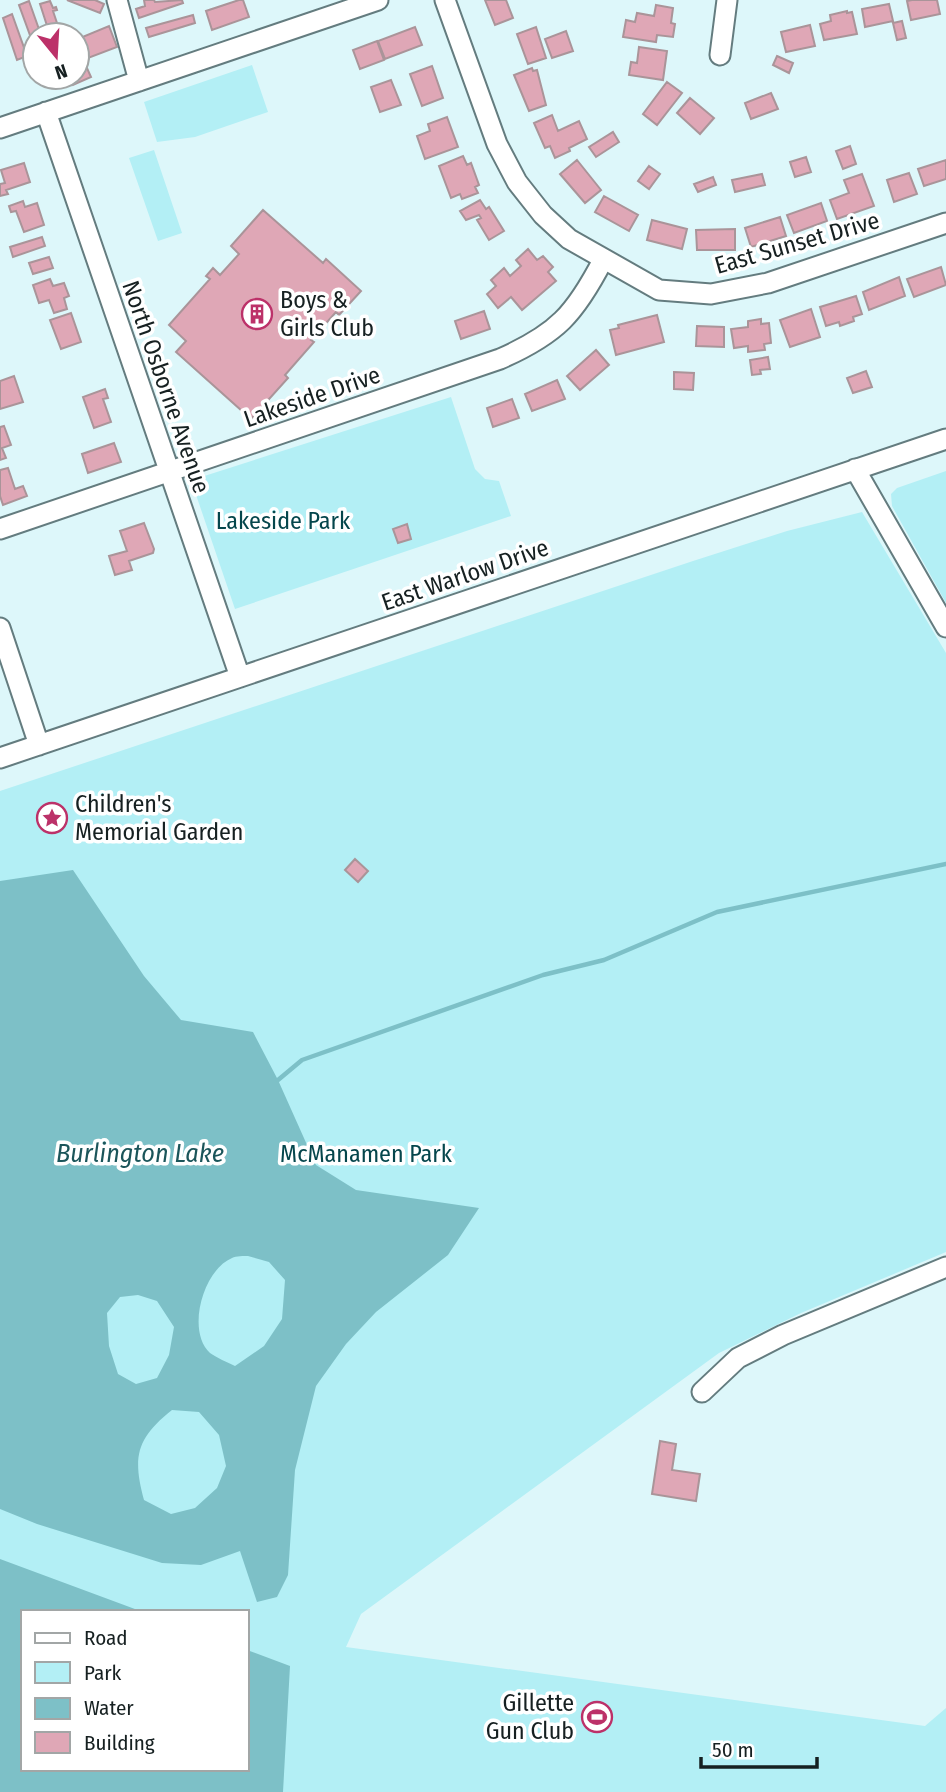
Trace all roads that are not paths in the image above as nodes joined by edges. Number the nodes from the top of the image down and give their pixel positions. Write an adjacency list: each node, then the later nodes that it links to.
1 (117, 0): 6 (street)
2 (378, 0): 6 (street)
3 (445, 0): 10 (street, East Sunset Drive)
4 (727, 0): 5 (street)
5 (720, 55)
6 (139, 81): 7 (street)
7 (47, 112): 8 (street); 13 (street, North Osborne Avenue)
8 (0, 128)
9 (946, 223): 10 (street, East Sunset Drive)
10 (603, 260): 13 (street, Lakeside Drive)
11 (946, 439): 12 (street, East Warlow Drive)
12 (855, 469): 15 (street); 17 (street, East Warlow Drive)
13 (169, 471): 14 (street, Lakeside Drive); 17 (street, North Osborne Avenue)
14 (0, 529)
15 (946, 627)
16 (0, 628): 18 (street)
17 (240, 677): 18 (street, East Warlow Drive)
18 (39, 745): 19 (street, East Warlow Drive)
19 (0, 758)
20 (946, 1268): 21 (street)
21 (702, 1392)

